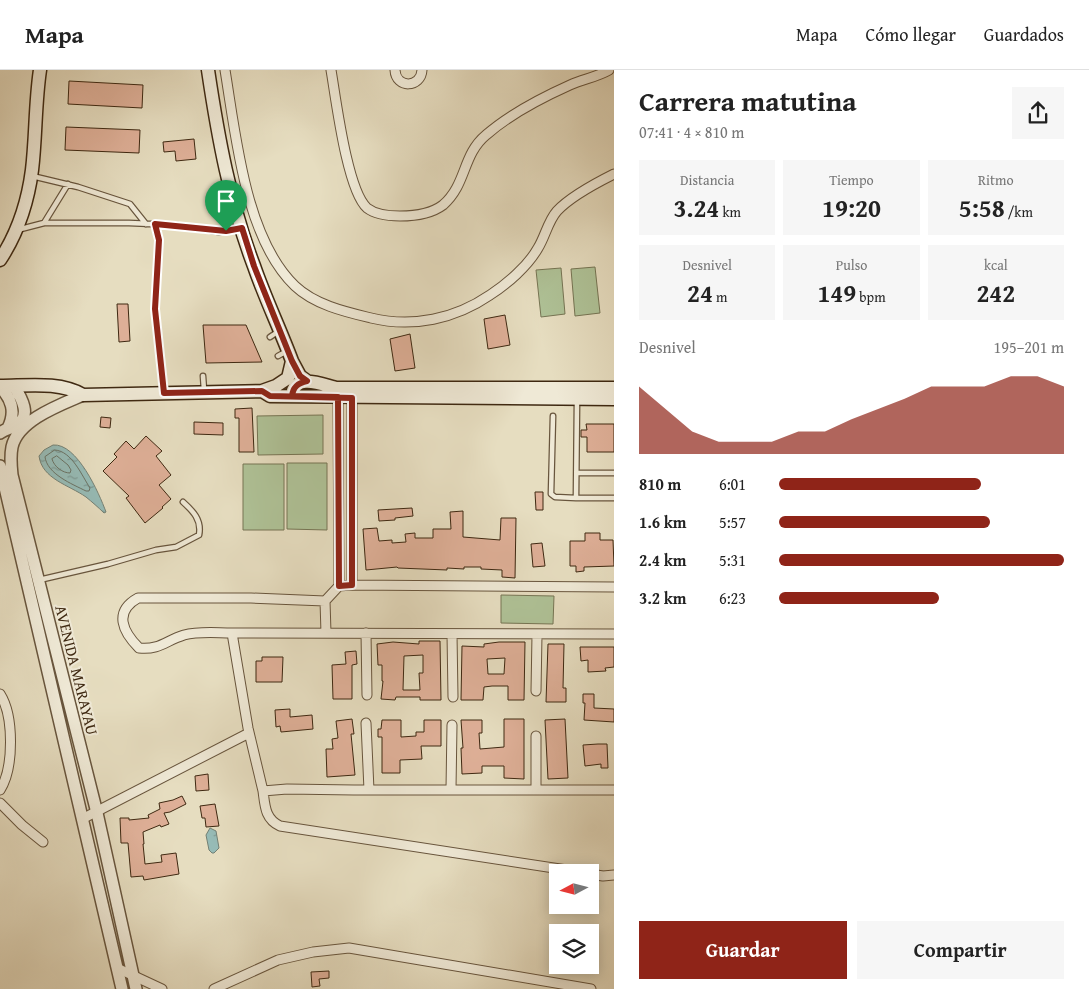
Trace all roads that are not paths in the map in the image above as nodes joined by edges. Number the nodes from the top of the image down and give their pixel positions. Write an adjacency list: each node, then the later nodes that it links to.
1 (40, 70): 9 (main road)
2 (208, 70): 14 (main road)
3 (225, 70): 8 (street)
4 (330, 70): 7 (street)
5 (395, 70): 6 (street)
6 (422, 70)
7 (609, 70)
8 (614, 174)
9 (31, 175): 10 (lane); 15 (main road)
10 (68, 184): 11 (lane); 12 (lane)
11 (44, 223): 12 (lane); 15 (lane)
12 (146, 224): 13 (lane)
13 (155, 224): 14 (lane); 25 (lane)
14 (242, 228): 17 (main road)
15 (15, 230): 16 (main road)
16 (0, 260)
17 (286, 356): 19 (main road); 23 (main road)
18 (203, 376): 24 (lane)
19 (307, 381): 22 (main road); 27 (main road)
20 (0, 386): 21 (main road); 33 (street)
21 (14, 386): 26 (main road); 33 (street)
22 (614, 388)
23 (262, 391): 24 (main road); 27 (main road)
24 (204, 392): 25 (main road)
25 (164, 393): 26 (main road)
26 (83, 395): 40 (street, AVENIDA MARAYAU)
27 (292, 396): 28 (main road)
28 (338, 397): 29 (main road); 42 (street)
29 (352, 398): 30 (main road); 41 (street)
30 (577, 399): 31 (main road); 35 (lane)
31 (614, 400)
32 (552, 416): 37 (lane)
33 (4, 431)
34 (0, 470): 67 (street, AVENIDA MARAYAU)
35 (577, 473): 36 (lane); 37 (lane)
36 (614, 473)
37 (576, 498): 38 (lane)
38 (614, 498)
39 (182, 502): 40 (lane)
40 (38, 580): 66 (street, AVENIDA MARAYAU)
41 (352, 585): 42 (street); 43 (street)
42 (339, 586): 44 (street)
43 (614, 587)
44 (325, 601): 46 (street); 47 (street)
45 (366, 632): 47 (street); 48 (street); 53 (street)
46 (232, 633): 47 (street); 57 (street)
47 (326, 633)
48 (452, 634): 50 (street); 54 (street)
49 (614, 634): 50 (street)
50 (537, 635): 51 (street)
51 (536, 691)
52 (0, 694): 60 (street)
53 (367, 694)
54 (453, 697)
55 (366, 723): 61 (street)
56 (452, 725): 62 (street)
57 (249, 733): 64 (street); 66 (street)
58 (536, 736): 59 (street)
59 (536, 789): 62 (street); 63 (street)
60 (0, 790)
61 (369, 790): 62 (street); 64 (street)
62 (451, 790)
63 (614, 790)
64 (264, 791): 69 (street)
65 (0, 804): 68 (street)
66 (97, 813): 67 (street); 73 (street, AVENIDA MARAYAU)
67 (82, 819): 72 (street, AVENIDA MARAYAU)
68 (43, 842)
69 (549, 867)
70 (599, 875): 71 (street)
71 (614, 875)
72 (117, 968): 73 (street); 74 (street, AVENIDA MARAYAU)
73 (134, 976): 75 (street, AVENIDA MARAYAU); 76 (street)
74 (122, 989)
75 (136, 989)
76 (162, 989)
77 (214, 989): 78 (street)
78 (591, 989)

